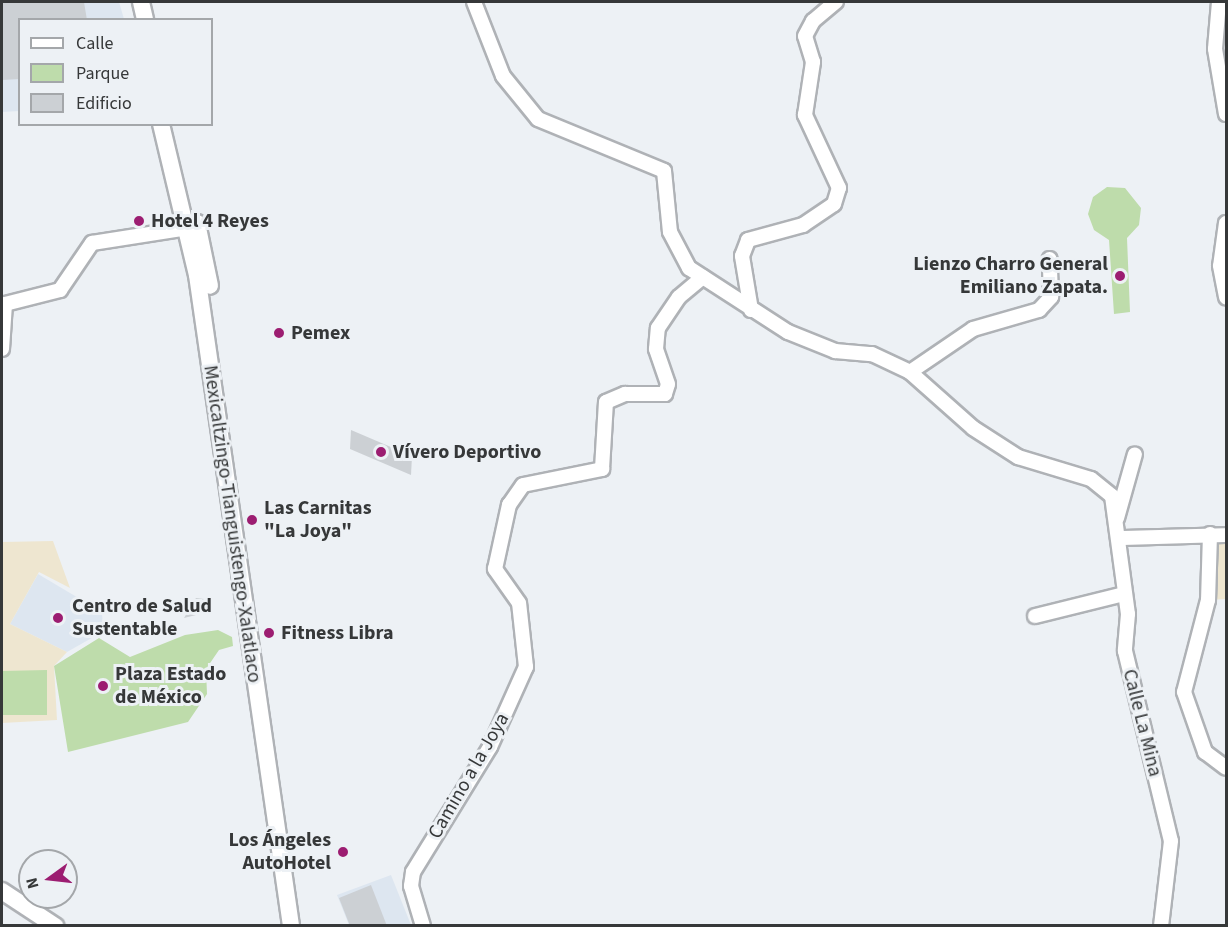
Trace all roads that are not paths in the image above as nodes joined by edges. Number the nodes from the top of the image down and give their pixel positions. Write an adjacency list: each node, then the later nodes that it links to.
1 (130, 2): 6 (main road)
2 (141, 2): 7 (main road)
3 (474, 2): 14 (street, Calle La Mina)
4 (836, 2): 16 (street)
5 (1219, 2): 8 (street)
6 (134, 18)
7 (145, 18)
8 (1227, 114)
9 (162, 126): 12 (main road, Mexicaltzingo-Tianguistengo-Xalatlaco)
10 (172, 126): 30 (main road, Mexicaltzingo-Tianguistengo-Xalatlaco)
11 (1227, 223): 15 (street)
12 (188, 228): 17 (street); 29 (main road, Mexicaltzingo-Tianguistengo-Xalatlaco)
13 (1050, 260): 18 (street)
14 (702, 277): 16 (street, Calle La Mina); 31 (street, Camino a la Joya)
15 (1227, 297)
16 (751, 310): 18 (street, Calle La Mina)
17 (2, 349)
18 (910, 372): 20 (street, Calle La Mina)
19 (1135, 454): 20 (street)
20 (1117, 520): 23 (street, Calle La Mina)
21 (1210, 534): 22 (street); 23 (street); 26 (street)
22 (1227, 535)
23 (1121, 538): 24 (street, Calle La Mina)
24 (1124, 594): 25 (street); 32 (street, Calle La Mina)
25 (1035, 616)
26 (1227, 768)
27 (2, 891): 28 (main road)
28 (55, 926)
29 (291, 926)
30 (300, 926)
31 (423, 926)
32 (1161, 926)

